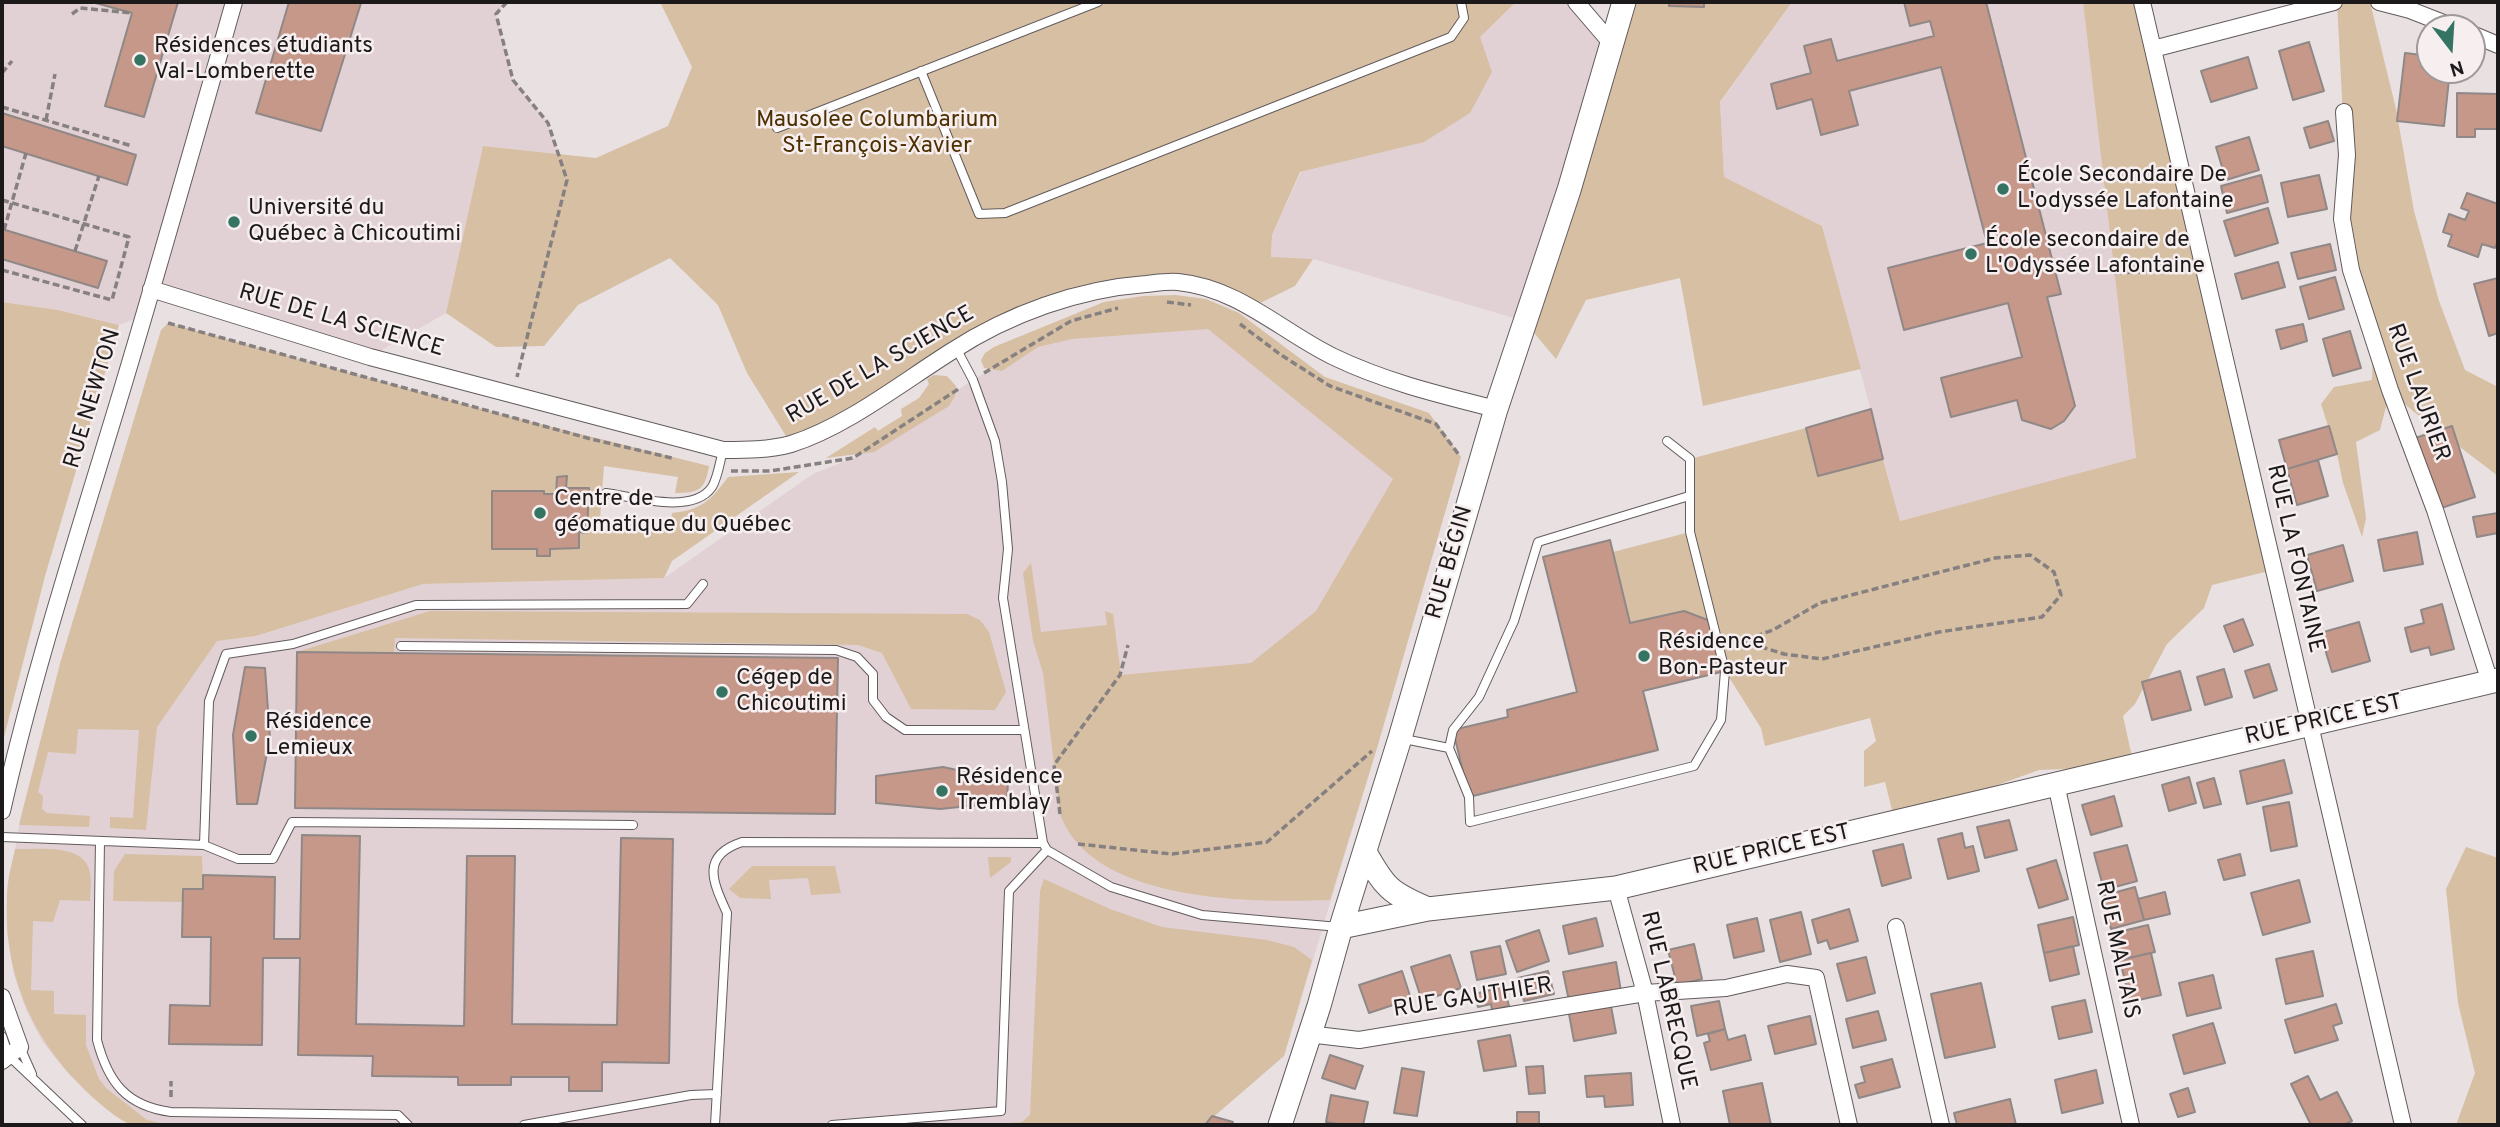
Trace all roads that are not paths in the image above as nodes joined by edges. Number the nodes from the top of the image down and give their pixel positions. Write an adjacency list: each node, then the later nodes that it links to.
1 (234, 2): 15 (street, RUE NEWTON)
2 (1098, 2): 12 (lane)
3 (1461, 2): 12 (lane)
4 (1576, 2): 10 (street)
5 (1624, 2): 10 (street, RUE BÉGIN)
6 (2142, 2): 11 (street, RUE LA FONTAINE)
7 (2334, 2): 11 (street)
8 (2379, 2): 9 (street)
9 (2420, 14)
10 (1612, 44): 17 (street, RUE BÉGIN)
11 (2153, 49): 25 (street, RUE LA FONTAINE)
12 (921, 71): 14 (lane)
13 (2344, 113): 24 (street, RUE LAURIER)
14 (777, 128)
15 (151, 289): 19 (street, RUE DE LA SCIENCE); 30 (street, RUE NEWTON)
16 (956, 348): 17 (street, RUE DE LA SCIENCE); 19 (street, RUE DE LA SCIENCE); 26 (lane)
17 (1496, 409): 27 (street, RUE BÉGIN)
18 (1667, 441): 21 (lane)
19 (723, 450): 20 (lane)
20 (606, 493)
21 (1689, 496): 28 (lane); 28 (lane)
22 (703, 584): 34 (lane)
23 (401, 646): 26 (lane)
24 (2494, 681): 25 (street, RUE PRICE EST)
25 (2309, 725): 29 (street, RUE PRICE EST); 60 (street, RUE LA FONTAINE)
26 (1023, 730): 35 (lane)
27 (1400, 738): 28 (lane); 36 (street, RUE BÉGIN)
28 (1450, 748)
29 (2056, 784): 37 (street, RUE PRICE EST); 59 (street, RUE MALTAIS)
30 (2, 811)
31 (633, 825): 34 (lane)
32 (2, 837): 33 (lane)
33 (100, 841): 34 (lane); 50 (lane)
34 (205, 845)
35 (1045, 847): 39 (lane, RUE PRICE EST); 47 (lane); 54 (lane)
36 (1365, 852): 38 (street); 39 (street, RUE BÉGIN)
37 (1616, 888): 38 (street, RUE PRICE EST); 41 (street, RUE LABRECQUE)
38 (1428, 909): 39 (street, RUE PRICE EST)
39 (1341, 927): 43 (street, RUE BÉGIN)
40 (1896, 927): 58 (street)
41 (1645, 993): 43 (street, RUE GAUTHIER); 56 (street, RUE LABRECQUE); 57 (street, RUE GAUTHIER)
42 (2, 998): 45 (street)
43 (1308, 1034): 55 (street, RUE BÉGIN)
44 (2, 1037): 45 (lane); 45 (lane)
45 (10, 1054): 46 (lane); 46 (lane)
46 (33, 1077): 49 (lane)
47 (717, 1094): 48 (lane); 53 (lane)
48 (556, 1119): 51 (lane); 52 (lane)
49 (82, 1125)
50 (408, 1125)
51 (524, 1125)
52 (565, 1125)
53 (715, 1125)
54 (832, 1125)
55 (1280, 1125)
56 (1672, 1125)
57 (1849, 1125)
58 (1941, 1125)
59 (2131, 1125)
60 (2403, 1125)

